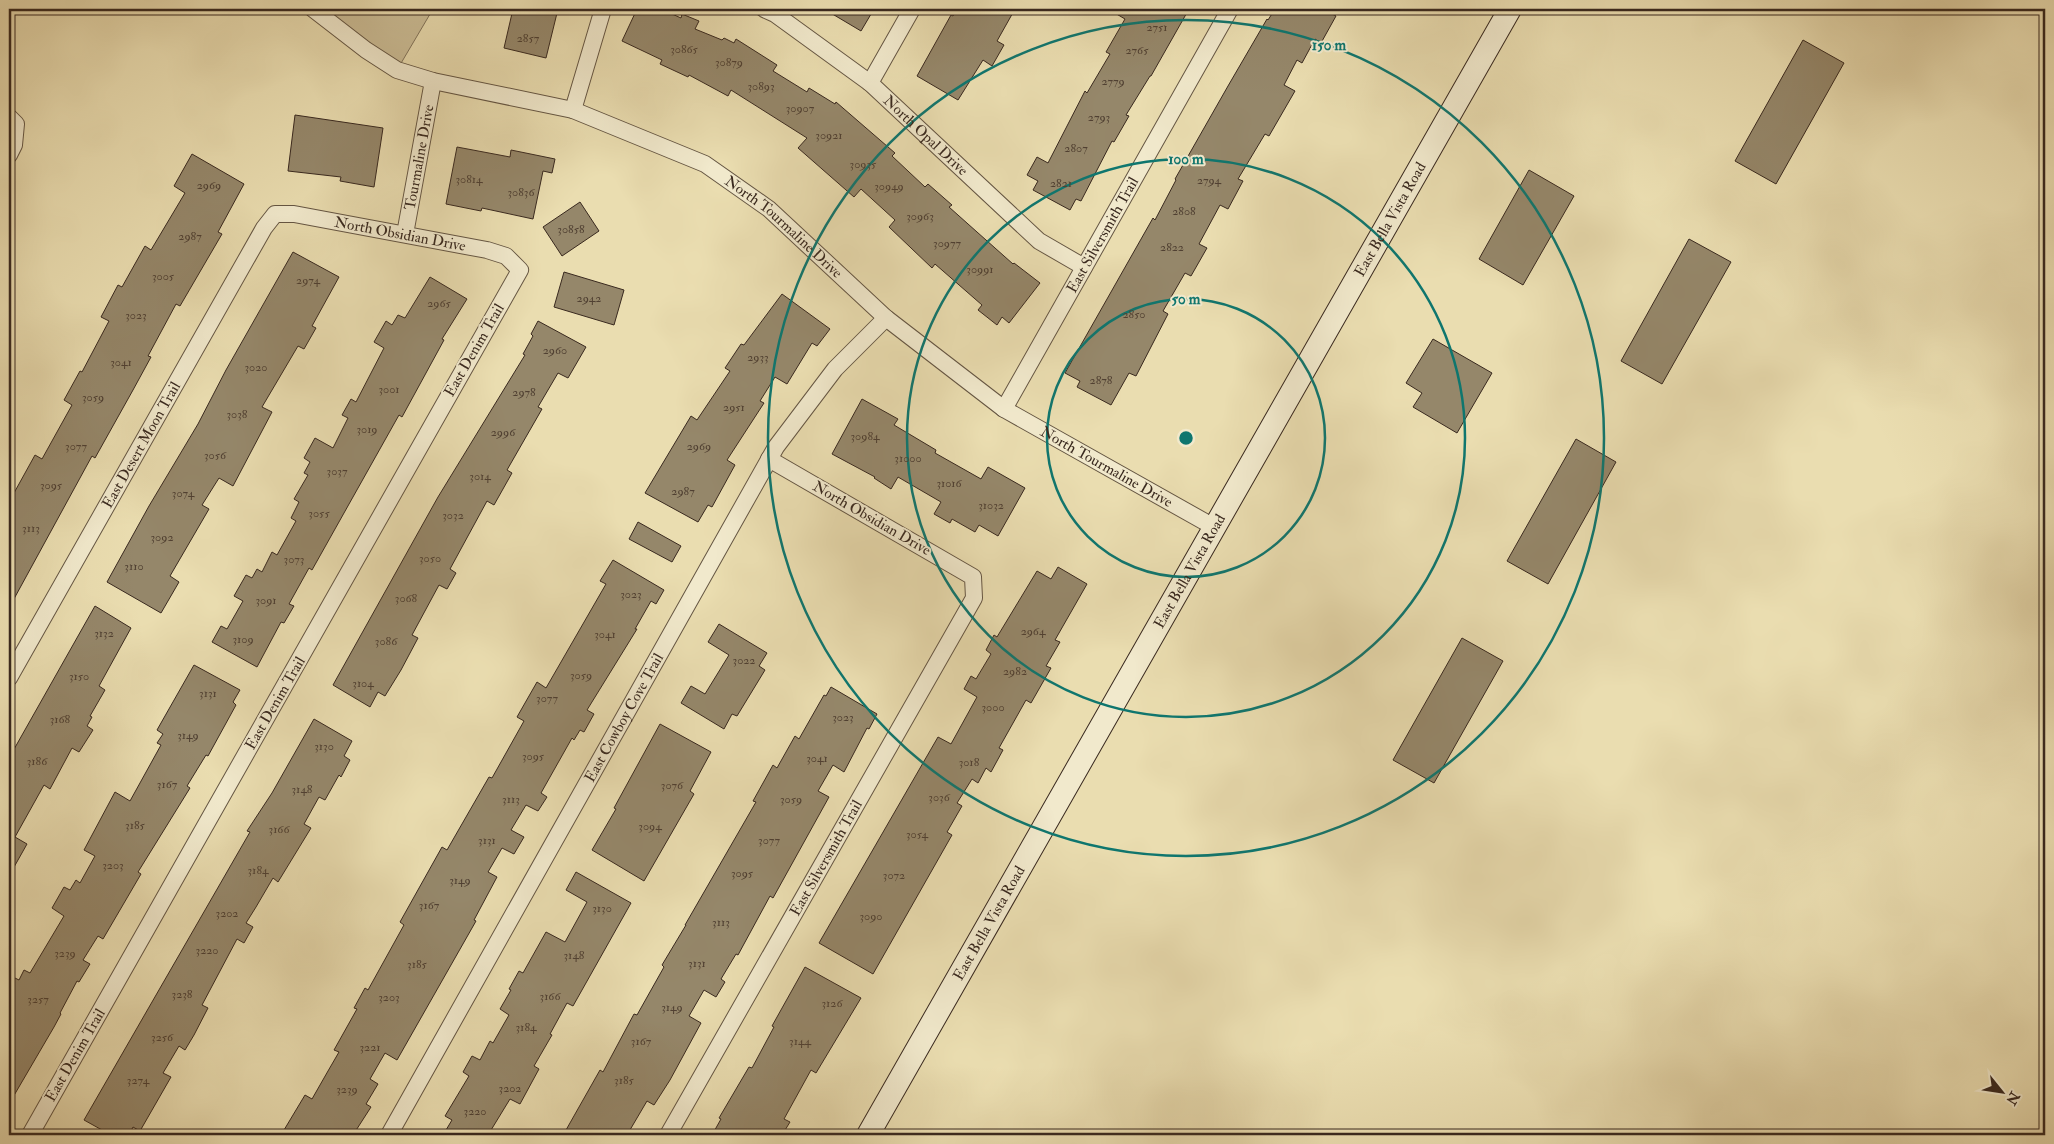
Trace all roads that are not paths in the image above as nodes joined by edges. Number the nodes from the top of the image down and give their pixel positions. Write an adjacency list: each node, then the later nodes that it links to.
1 (313, 9): 7 (street, North Tourmaline Drive)
2 (603, 9): 9 (street)
3 (764, 9): 8 (street, North Opal Drive)
4 (912, 9): 8 (street)
5 (1230, 9): 14 (street, East Silversmith Trail)
6 (1510, 9): 19 (street, East Bella Vista Road)
7 (433, 81): 9 (street, North Tourmaline Drive); 13 (street, Tourmaline Drive)
8 (870, 83): 14 (street, North Opal Drive)
9 (573, 110): 16 (street, North Tourmaline Drive)
10 (12, 121): 11 (street)
11 (9, 155)
12 (275, 214): 13 (street, North Obsidian Drive); 21 (street, East Desert Moon Trail)
13 (406, 234): 15 (street, North Obsidian Drive)
14 (1084, 267): 17 (street, East Silversmith Trail)
15 (520, 270): 22 (street, East Denim Trail)
16 (886, 318): 17 (street, North Tourmaline Drive); 18 (street, East Cowboy Cove Trail)
17 (1004, 409): 19 (street, North Tourmaline Drive)
18 (769, 459): 20 (street, North Obsidian Drive); 23 (street, East Cowboy Cove Trail)
19 (1214, 527): 25 (street, East Bella Vista Road)
20 (973, 577): 24 (street, East Silversmith Trail)
21 (9, 678)
22 (30, 1135)
23 (389, 1135)
24 (668, 1135)
25 (868, 1135)

